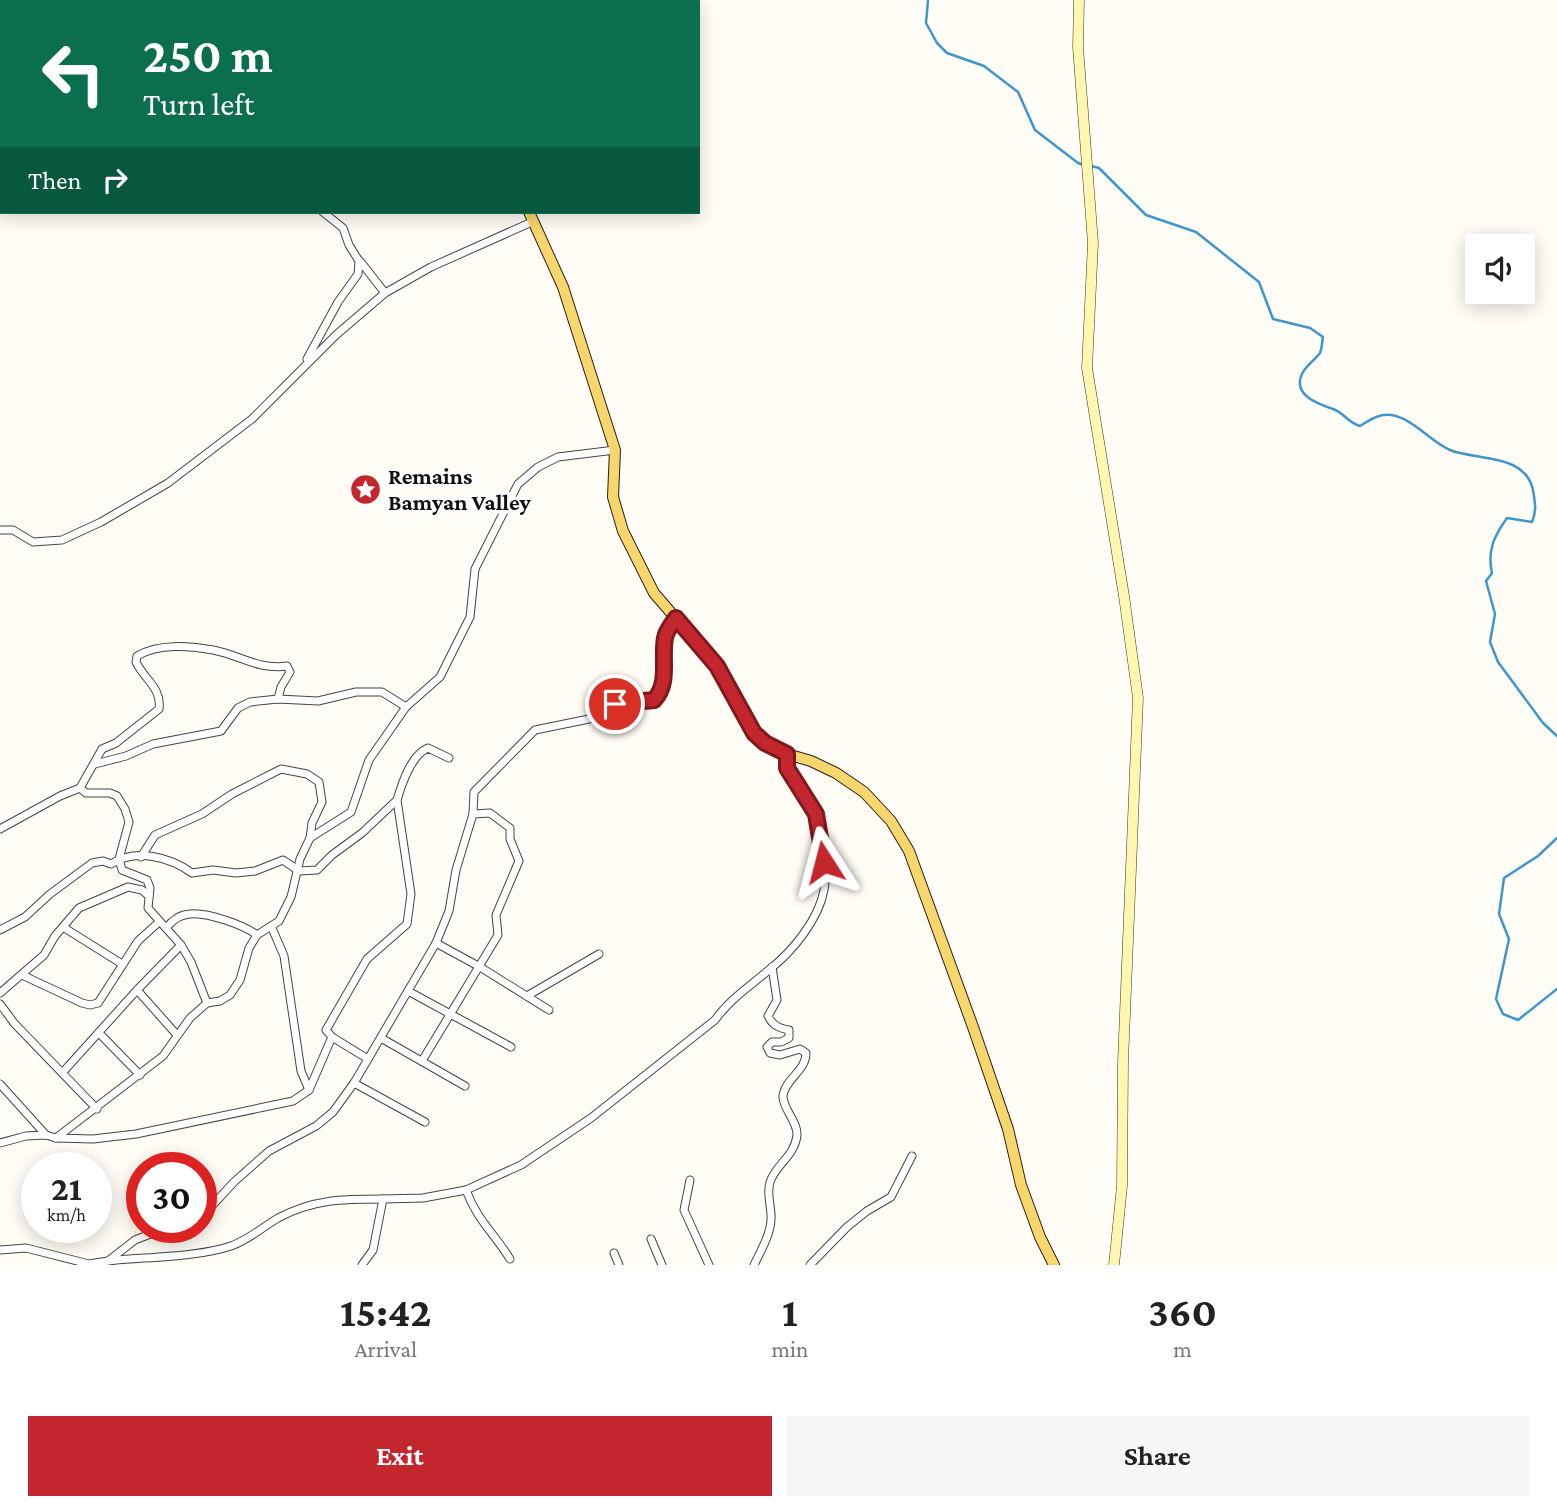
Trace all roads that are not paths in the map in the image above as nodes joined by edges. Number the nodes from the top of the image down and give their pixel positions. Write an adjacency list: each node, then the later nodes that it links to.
1 (1079, 0): 81 (main road)
2 (326, 214): 4 (street)
3 (532, 216): 5 (street); 7 (main road)
4 (359, 261): 5 (street); 6 (street)
5 (385, 293): 6 (street)
6 (303, 366): 8 (street)
7 (615, 450): 9 (main road); 11 (street)
8 (0, 530)
9 (676, 618): 12 (main road); 17 (street)
10 (278, 699): 11 (street); 14 (street); 14 (street)
11 (406, 707): 19 (street)
12 (787, 754): 35 (street); 80 (main road)
13 (449, 758): 16 (street)
14 (95, 764): 15 (street)
15 (80, 788): 18 (street); 21 (street)
16 (397, 800): 22 (street); 47 (street)
17 (472, 814): 30 (street); 34 (street)
18 (0, 829)
19 (310, 838): 20 (street); 22 (street)
20 (141, 857): 21 (street); 22 (street)
21 (119, 859): 23 (street); 28 (street)
22 (299, 871): 27 (street)
23 (149, 896): 24 (street); 25 (street)
24 (159, 922): 26 (street); 33 (street)
25 (63, 927): 33 (street); 36 (street)
26 (167, 927): 29 (street); 31 (street)
27 (272, 928): 29 (street); 57 (street)
28 (0, 930)
29 (257, 935): 41 (street)
30 (436, 943): 34 (street); 38 (street)
31 (181, 945): 37 (street); 41 (street)
32 (599, 954): 40 (street)
33 (122, 964): 36 (street)
34 (480, 967): 40 (street); 44 (street)
35 (772, 967): 65 (street); 78 (street)
36 (22, 975): 39 (street)
37 (137, 990): 45 (street); 46 (street)
38 (408, 991): 44 (street); 48 (street)
39 (0, 993)
40 (527, 996): 43 (street)
41 (207, 1003): 46 (street)
42 (0, 1004): 52 (street)
43 (549, 1010)
44 (450, 1015): 49 (street); 51 (street)
45 (99, 1033): 52 (street); 53 (street)
46 (177, 1035): 53 (street)
47 (332, 1037): 50 (street); 57 (street)
48 (381, 1038): 50 (street); 51 (street)
49 (511, 1047)
50 (368, 1059): 54 (street)
51 (422, 1060): 56 (street)
52 (63, 1072): 58 (street)
53 (140, 1075): 58 (street)
54 (354, 1083): 59 (street); 67 (street)
55 (0, 1084): 60 (street)
56 (465, 1086)
57 (309, 1090): 61 (street)
58 (97, 1109): 61 (street)
59 (425, 1122)
60 (46, 1135): 61 (street); 62 (street)
61 (56, 1138)
62 (0, 1143)
63 (912, 1156): 79 (street)
64 (690, 1180): 77 (street)
65 (466, 1190): 66 (street); 72 (street)
66 (383, 1199): 73 (street); 74 (street)
67 (217, 1200)
68 (651, 1239): 76 (street)
69 (131, 1243): 73 (street)
70 (0, 1250): 73 (street)
71 (614, 1253): 75 (street)
72 (510, 1259)
73 (108, 1261)
74 (362, 1265)
75 (618, 1265)
76 (661, 1265)
77 (709, 1265)
78 (754, 1265)
79 (810, 1265)
80 (1054, 1265)
81 (1114, 1265)

